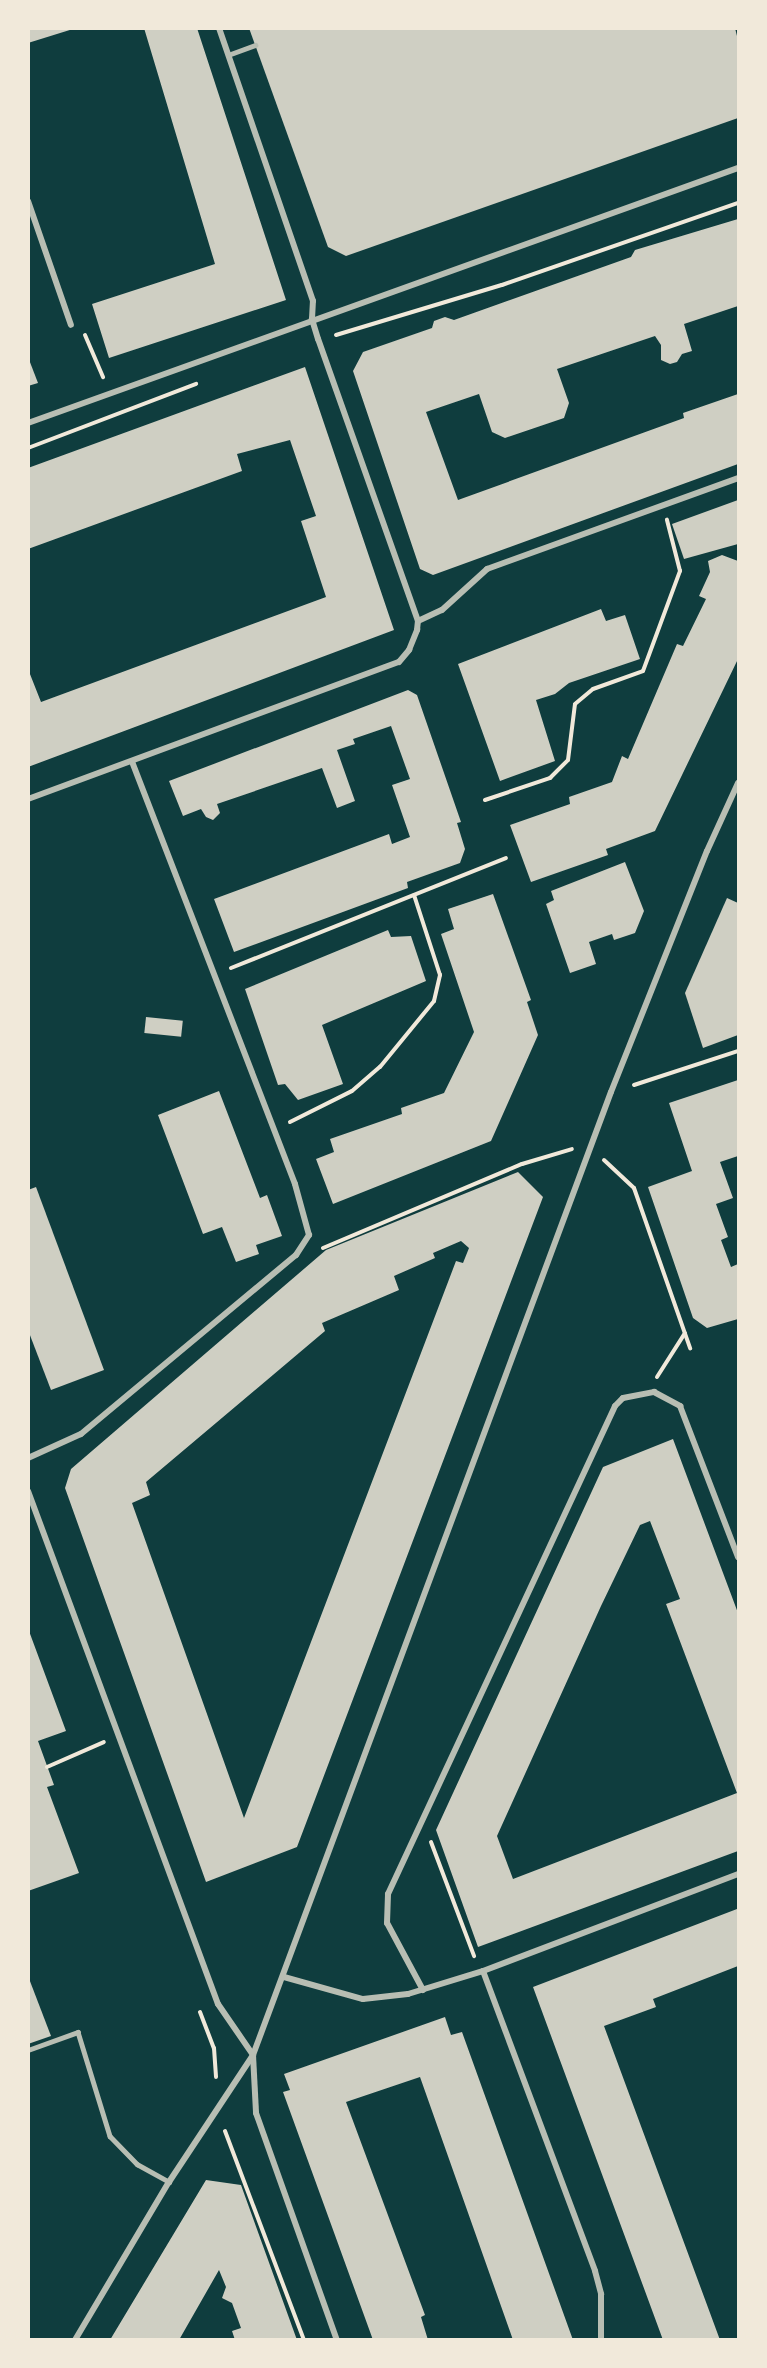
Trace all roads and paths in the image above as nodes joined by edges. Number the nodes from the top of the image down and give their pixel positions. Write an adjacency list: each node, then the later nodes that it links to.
1 (219, 28): 3 (street)
2 (255, 45): 3 (lane)
3 (228, 55): 7 (street)
4 (738, 168): 7 (street)
5 (28, 201): 8 (street)
6 (738, 203): 9 (path)
7 (312, 319): 9 (street); 11 (street)
8 (71, 325): 11 (path)
9 (318, 339): 17 (street)
10 (201, 383): 12 (path)
11 (108, 394): 12 (path); 13 (street)
12 (116, 415): 14 (path)
13 (28, 423)
14 (28, 448)
15 (738, 478): 16 (street)
16 (664, 505): 17 (street); 21 (path)
17 (418, 621): 18 (street)
18 (132, 761): 20 (street); 24 (street)
19 (738, 783): 26 (street)
20 (28, 799)
21 (485, 800)
22 (506, 858): 23 (path)
23 (414, 895): 24 (path); 27 (path)
24 (215, 975): 27 (street)
25 (738, 1051): 26 (path)
26 (611, 1092): 28 (street)
27 (274, 1129): 36 (street)
28 (595, 1142): 29 (street); 30 (path)
29 (591, 1151): 31 (path); 44 (street)
30 (318, 1250)
31 (686, 1332): 32 (path); 33 (path)
32 (690, 1347)
33 (647, 1392): 38 (street); 41 (street)
34 (28, 1417): 35 (path)
35 (28, 1431)
36 (28, 1458)
37 (28, 1491): 39 (street)
38 (738, 1557)
39 (119, 1736): 40 (path); 48 (street)
40 (47, 1767)
41 (422, 1819): 43 (path); 45 (street)
42 (738, 1874): 43 (street)
43 (481, 1972): 45 (street); 54 (street)
44 (284, 1977): 45 (street); 48 (street)
45 (423, 1990)
46 (198, 2006): 49 (path)
47 (28, 2050): 50 (lane)
48 (253, 2055): 49 (street); 53 (street)
49 (219, 2107): 50 (street); 52 (path)
50 (169, 2182): 51 (street)
51 (75, 2340)
52 (304, 2340)
53 (337, 2340)
54 (601, 2340)

